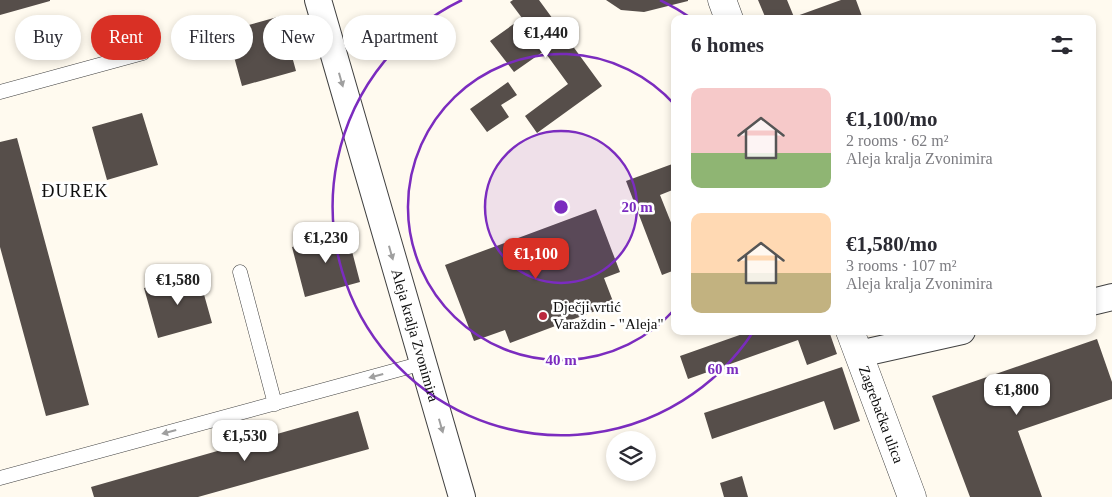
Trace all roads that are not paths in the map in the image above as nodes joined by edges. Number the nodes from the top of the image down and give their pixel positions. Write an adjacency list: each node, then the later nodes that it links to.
1 (318, 0): 11 (street, Aleja kralja Zvonimira, one-way to 11)
2 (722, 0): 3 (street)
3 (728, 15)
4 (117, 60): 5 (lane)
5 (0, 92)
6 (240, 272): 12 (lane)
7 (1112, 297): 8 (street)
8 (1096, 301)
9 (926, 335): 10 (street)
10 (855, 343): 15 (street, Zagrebačka ulica)
11 (423, 363): 12 (lane, one-way to 12); 14 (street, Aleja kralja Zvonimira, one-way to 14)
12 (275, 404): 13 (lane, one-way to 13)
13 (0, 478)
14 (462, 497)
15 (912, 497)

